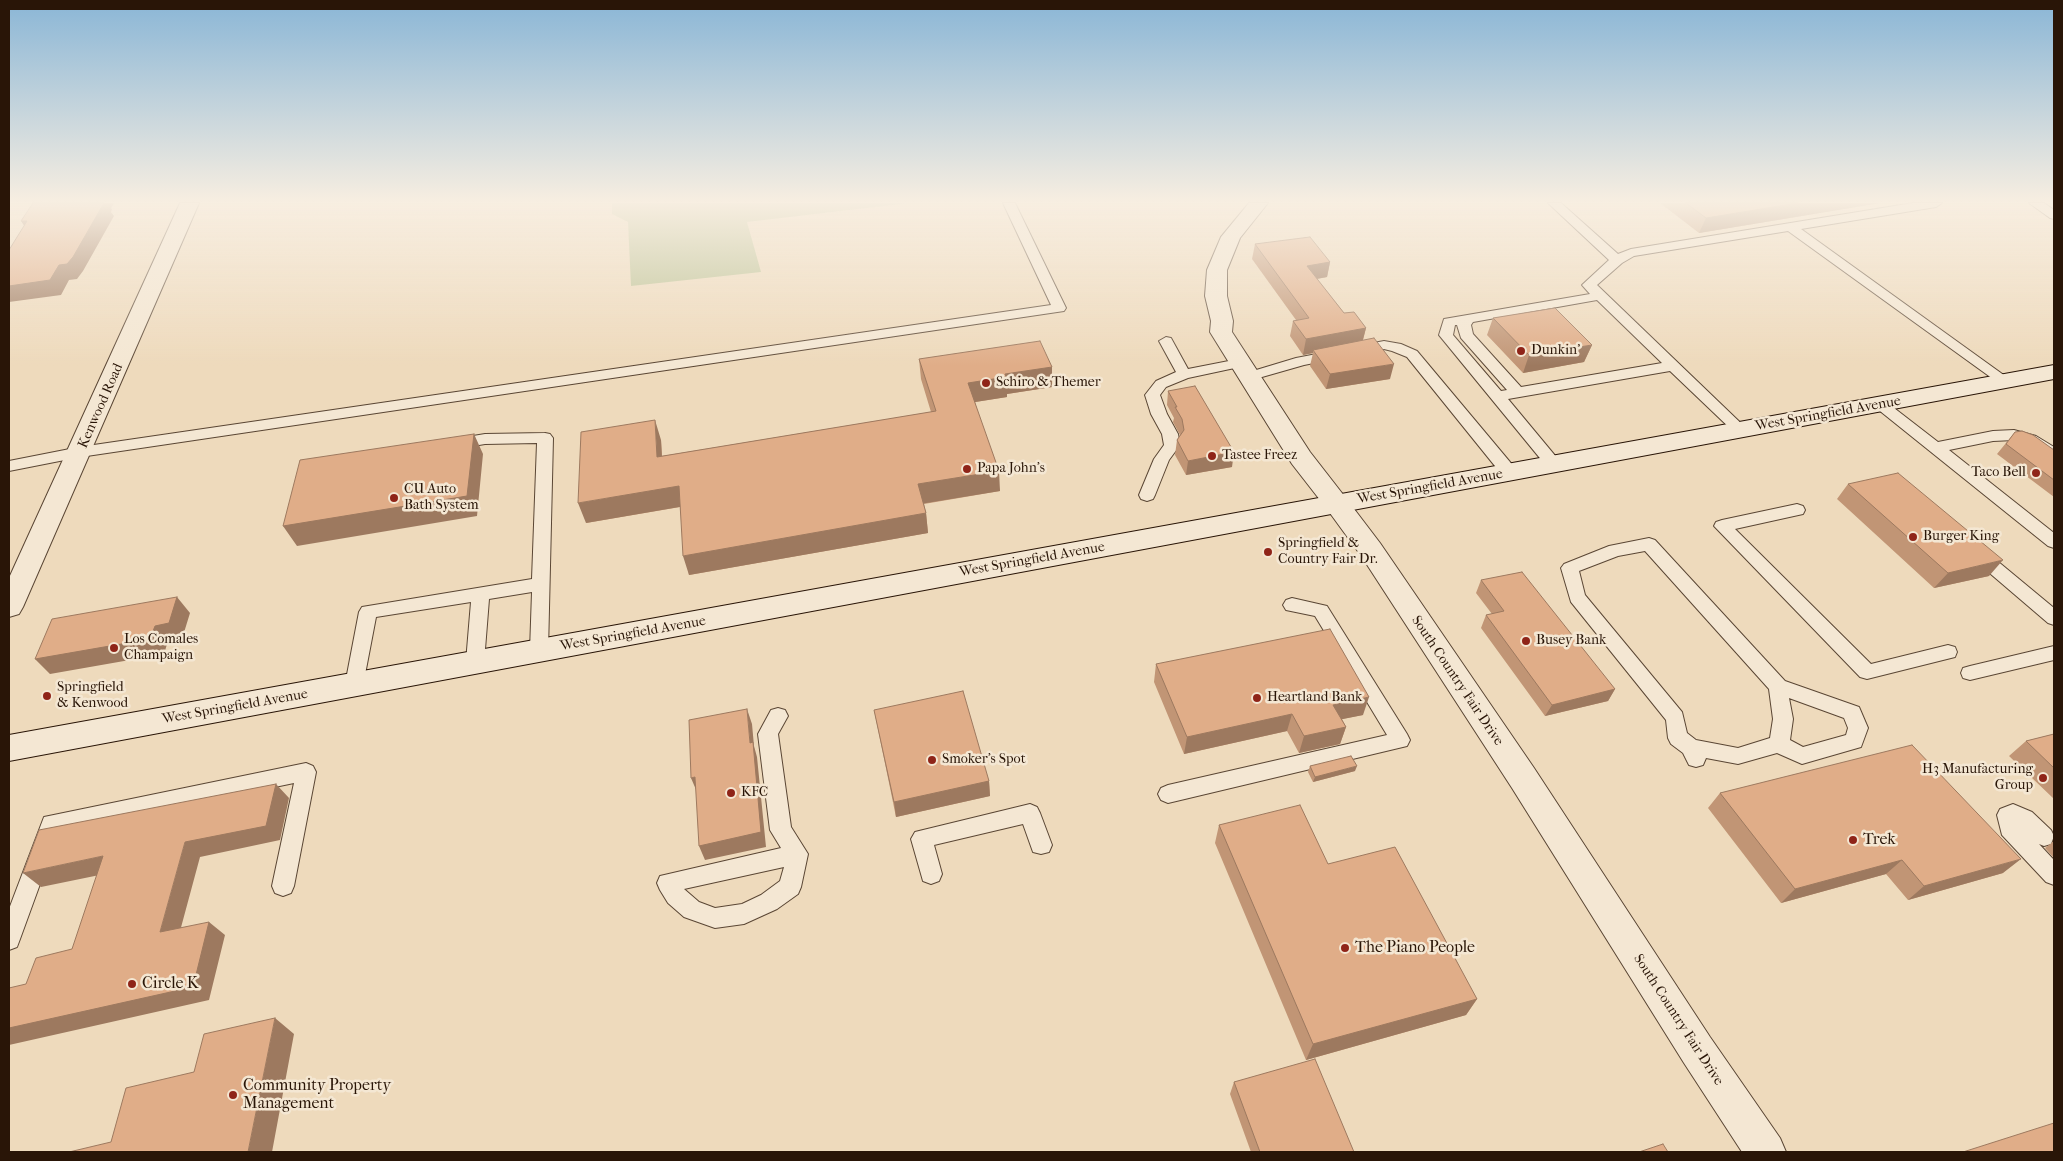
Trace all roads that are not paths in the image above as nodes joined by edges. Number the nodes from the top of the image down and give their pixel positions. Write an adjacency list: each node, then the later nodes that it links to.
1 (166, 257): 22 (main road, Kenwood Road)
2 (1035, 257): 22 (lane)
3 (1223, 257): 12 (main road, South Country Fair Drive)
4 (1614, 257): 7 (lane)
5 (1623, 257): 7 (lane)
6 (1832, 257): 15 (lane)
7 (1617, 260): 8 (lane)
8 (1600, 296): 9 (lane); 11 (lane)
9 (1468, 318): 16 (lane); 17 (lane)
10 (1166, 341): 14 (lane)
11 (1674, 366): 16 (lane); 19 (lane)
12 (1244, 370): 14 (lane); 26 (lane); 28 (main road, South Country Fair Drive)
13 (2054, 372): 15 (main road, West Springfield Avenue)
14 (1184, 374): 27 (lane)
15 (2005, 381): 18 (main road, West Springfield Avenue)
16 (1518, 393): 17 (lane)
17 (1498, 396): 24 (lane)
18 (1880, 404): 19 (main road, West Springfield Avenue); 21 (lane)
19 (1740, 430): 24 (main road, West Springfield Avenue)
20 (435, 447): 32 (lane)
21 (1936, 448): 23 (lane); 31 (lane)
22 (80, 452): 25 (lane); 35 (main road, Kenwood Road)
23 (2054, 454)
24 (1554, 464): 26 (main road, West Springfield Avenue)
25 (9, 466)
26 (1509, 472): 28 (main road, West Springfield Avenue)
27 (1147, 495)
28 (1336, 503): 37 (main road, West Springfield Avenue); 55 (main road, South Country Fair Drive)
29 (1797, 510): 38 (lane)
30 (1963, 541): 36 (lane)
31 (2054, 542)
32 (541, 584): 33 (lane); 37 (lane)
33 (482, 594): 40 (lane); 42 (lane)
34 (1292, 605): 47 (lane)
35 (9, 607)
36 (2054, 618)
37 (539, 651): 40 (main road, West Springfield Avenue)
38 (1948, 652)
39 (2054, 652): 41 (lane)
40 (475, 662): 42 (main road, West Springfield Avenue)
41 (1970, 673)
42 (354, 685): 46 (main road, West Springfield Avenue)
43 (1778, 686): 45 (lane); 45 (lane); 45 (lane)
44 (778, 716): 50 (lane)
45 (1778, 744)
46 (9, 748)
47 (1168, 794)
48 (2044, 837): 52 (lane)
49 (1041, 845): 51 (lane)
50 (797, 854): 50 (lane)
51 (931, 874)
52 (2054, 874)
53 (283, 886): 54 (lane)
54 (9, 939)
55 (1766, 1152)

